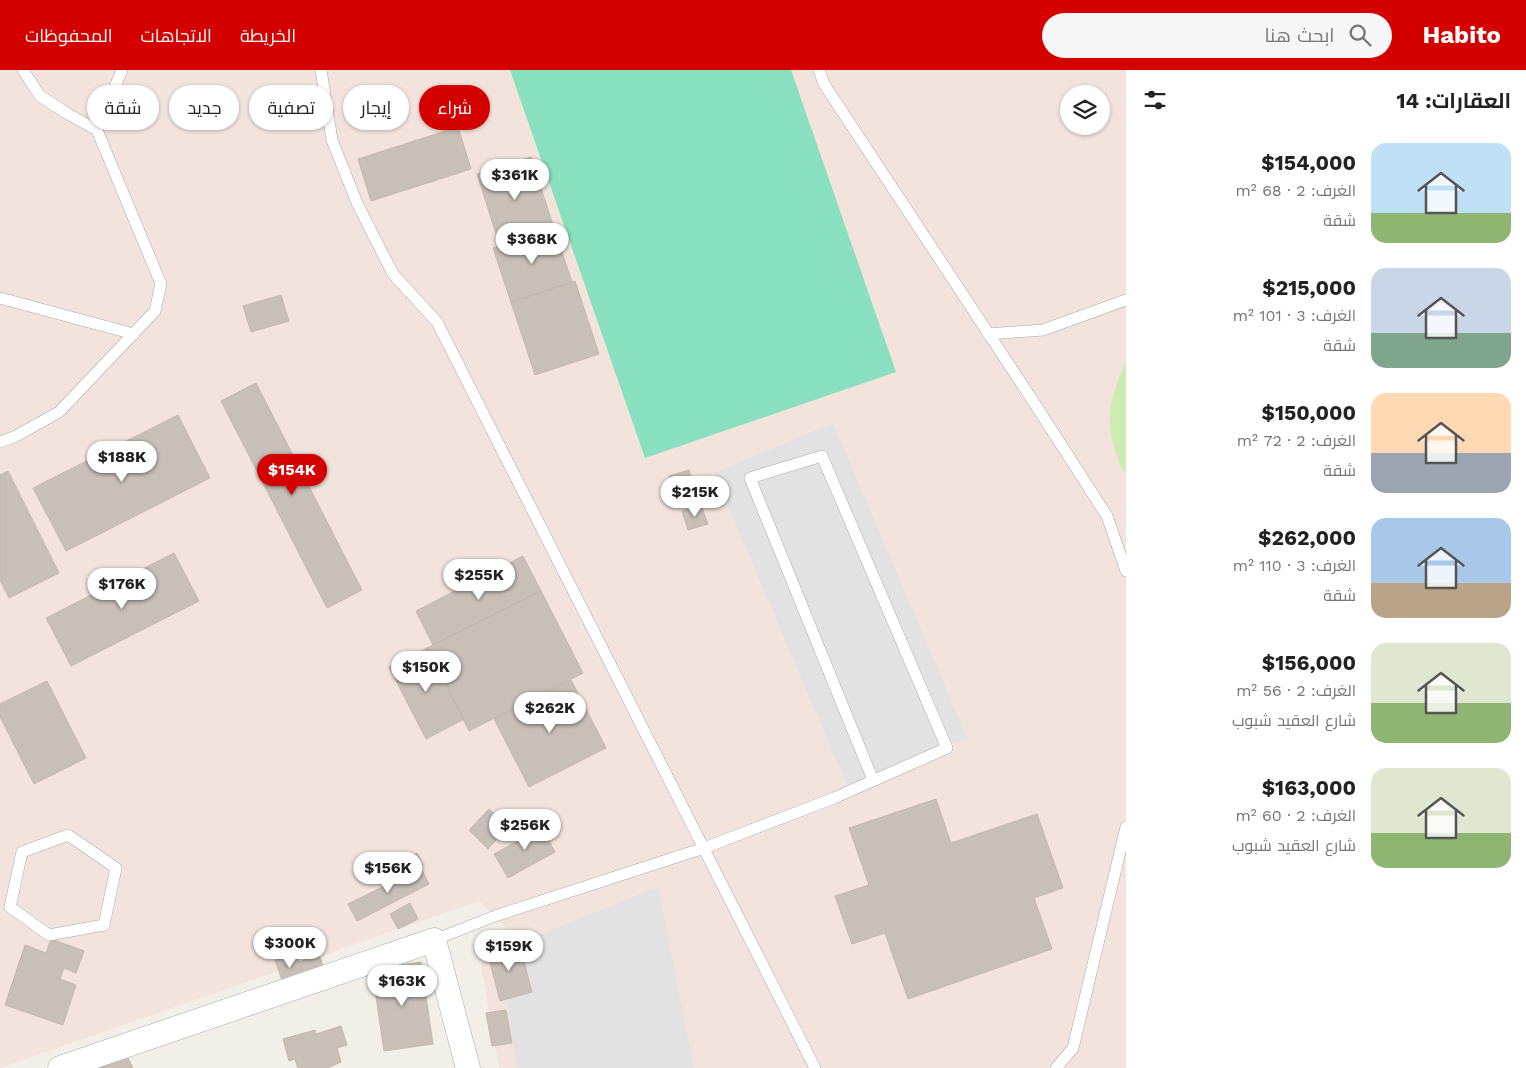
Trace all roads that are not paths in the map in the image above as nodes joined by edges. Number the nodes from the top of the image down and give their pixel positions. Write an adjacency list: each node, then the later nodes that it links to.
1 (23, 70): 6 (lane)
2 (122, 70): 5 (lane)
3 (321, 70): 16 (lane)
4 (819, 70): 11 (lane)
5 (116, 85)
6 (87, 124)
7 (97, 130): 10 (lane)
8 (0, 298): 10 (lane)
9 (1126, 300): 11 (lane)
10 (134, 334): 12 (lane)
11 (988, 334): 13 (lane)
12 (0, 442)
13 (1126, 571)
14 (873, 780): 14 (lane); 16 (lane)
15 (1126, 827): 22 (lane)
16 (704, 848): 18 (lane); 21 (lane)
17 (5, 909): 17 (lane)
18 (434, 940): 19 (street); 20 (street)
19 (60, 1068)
20 (468, 1068)
21 (815, 1068)
22 (1056, 1068)

